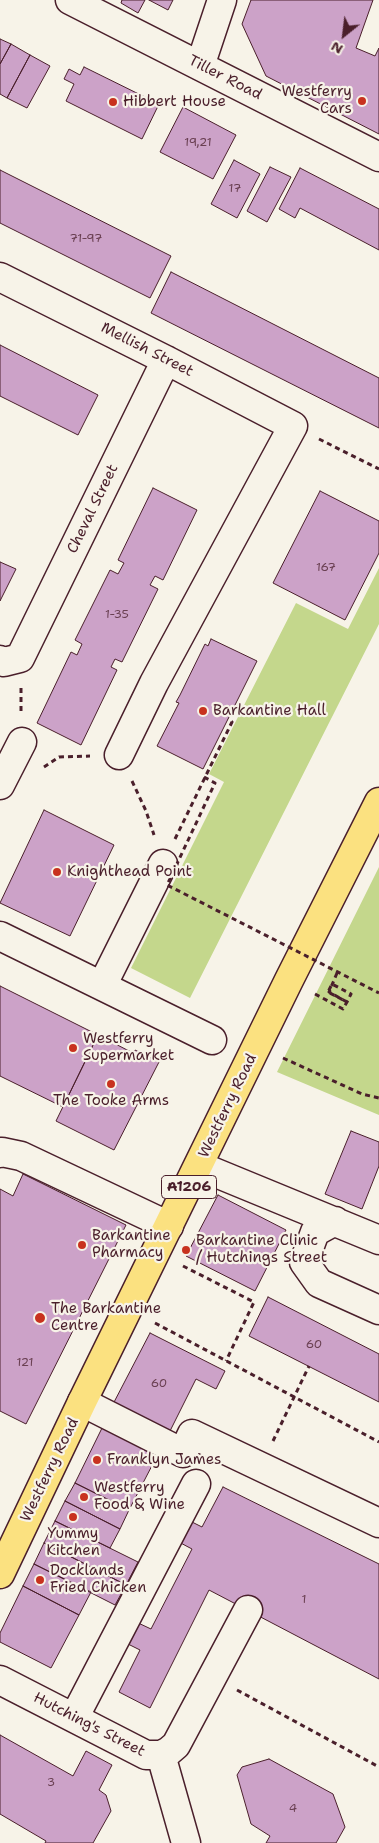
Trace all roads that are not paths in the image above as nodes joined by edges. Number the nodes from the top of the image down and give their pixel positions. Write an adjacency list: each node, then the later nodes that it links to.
1 (70, 0): 3 (street, Tiller Road)
2 (222, 0): 3 (street)
3 (200, 66): 4 (street, Tiller Road)
4 (379, 157)
5 (0, 276): 6 (street, Mellish Street)
6 (166, 360): 7 (street, Cheval Street); 9 (street, Mellish Street)
7 (10, 659)
8 (22, 742): 10 (street)
9 (119, 755)
10 (0, 785)
11 (379, 802): 17 (main road, Westferry Road / A1206)
12 (163, 864): 14 (street)
13 (0, 936): 14 (street)
14 (102, 986): 15 (street)
15 (212, 1040)
16 (0, 1153): 19 (street)
17 (199, 1166): 18 (street); 19 (main road, Westferry Road / A1206)
18 (319, 1221): 20 (street); 21 (street)
19 (169, 1226): 22 (main road, Westferry Road / A1206)
20 (379, 1240)
21 (379, 1310)
22 (82, 1402): 24 (street); 25 (main road, Westferry Road / A1206)
23 (196, 1484): 28 (street)
24 (379, 1523)
25 (0, 1574)
26 (248, 1610): 29 (street, Hutching's Street)
27 (0, 1680): 28 (street, Hutching's Street)
28 (74, 1718): 29 (street, Hutching's Street)
29 (161, 1755): 30 (street)
30 (186, 1843)

